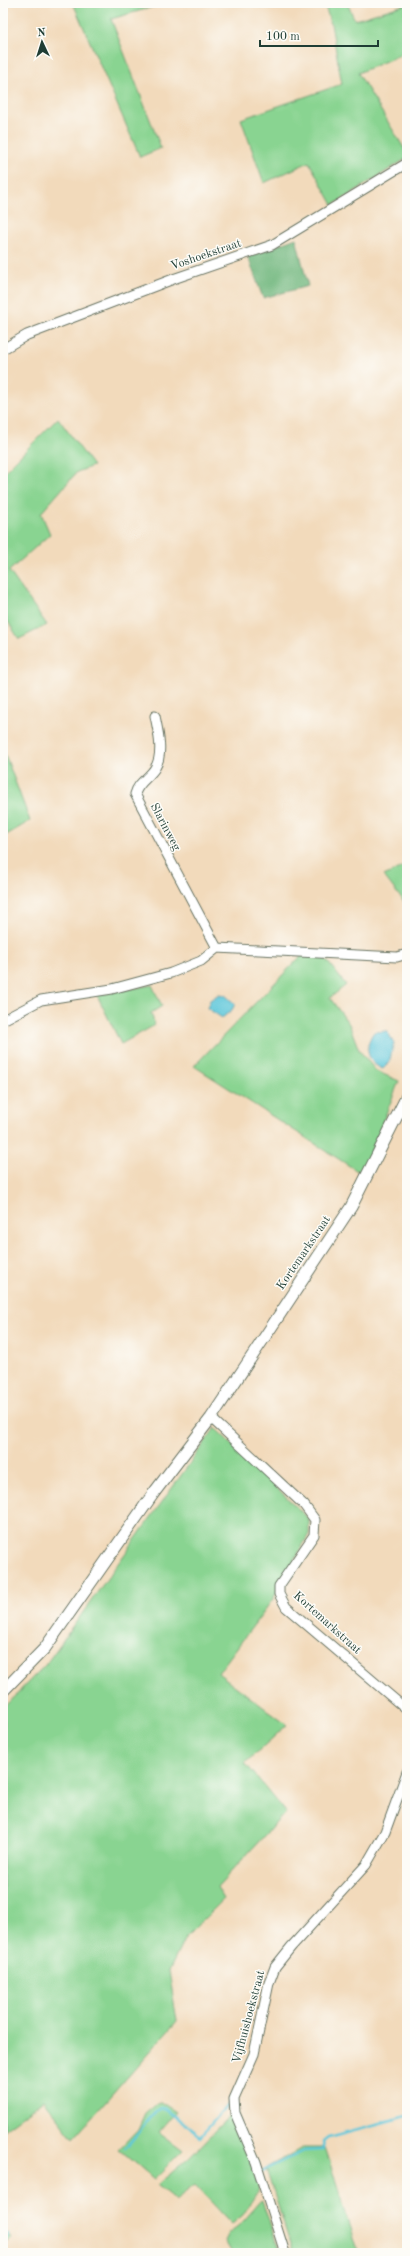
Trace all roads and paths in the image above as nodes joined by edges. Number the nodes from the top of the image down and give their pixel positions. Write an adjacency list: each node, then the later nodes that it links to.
1 (407, 162): 2 (street, Voshoekstraat)
2 (3, 349)
3 (155, 716): 4 (street, Slarinweg)
4 (217, 948): 5 (street); 6 (street)
5 (407, 954)
6 (3, 1020)
7 (407, 1096): 8 (street, Kortemarkstraat)
8 (211, 1418): 9 (street, Kortemarkstraat); 10 (street, Kortemarkstraat)
9 (3, 1691)
10 (407, 1710)
11 (407, 1772): 12 (street, Vijfhuishoekstraat)
12 (286, 2253)

